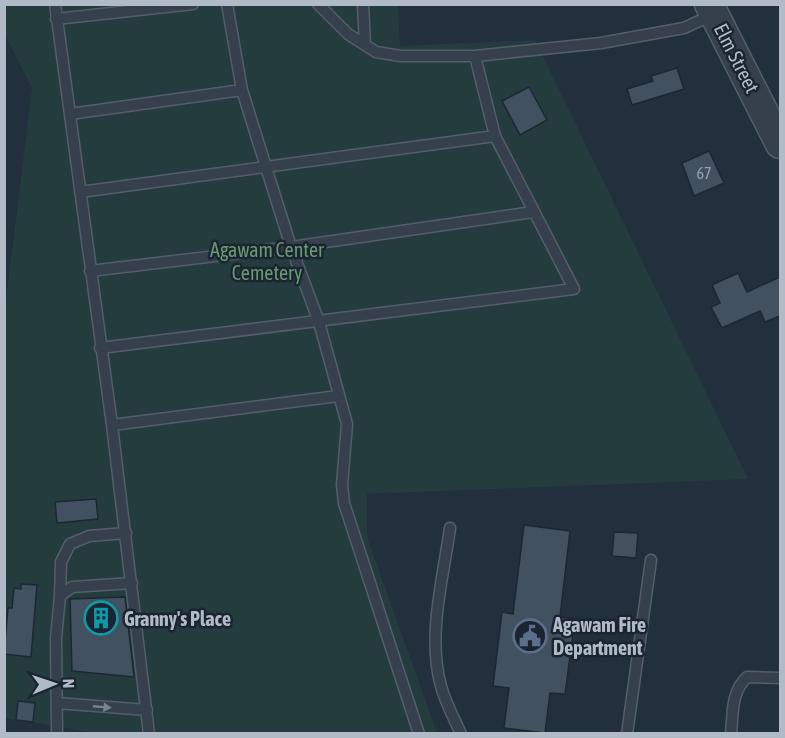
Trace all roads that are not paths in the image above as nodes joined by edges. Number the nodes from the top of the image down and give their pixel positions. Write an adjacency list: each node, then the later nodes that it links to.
1 (55, 4): 7 (lane)
2 (193, 4): 7 (lane)
3 (227, 4): 10 (lane)
4 (318, 4): 8 (lane)
5 (363, 4): 8 (lane)
6 (711, 9): 9 (lane); 13 (street, Elm Street)
7 (56, 19): 11 (lane)
8 (365, 45): 9 (lane)
9 (476, 56): 12 (lane)
10 (242, 90): 11 (lane); 14 (lane)
11 (70, 114): 15 (lane)
12 (495, 136): 14 (lane); 16 (lane)
13 (780, 144)
14 (266, 168): 15 (lane); 17 (lane)
15 (80, 192): 18 (lane)
16 (532, 212): 17 (lane); 19 (lane)
17 (291, 247): 18 (lane); 19 (lane)
18 (90, 271): 20 (lane)
19 (319, 322): 20 (lane); 21 (lane)
20 (100, 348): 22 (lane)
21 (338, 396): 22 (lane); 33 (lane)
22 (112, 424): 24 (lane)
23 (450, 528): 34 (lane)
24 (126, 533): 26 (lane); 27 (lane)
25 (651, 560): 35 (lane)
26 (132, 583): 27 (lane); 30 (lane)
27 (60, 596): 29 (lane)
28 (780, 678): 36 (lane)
29 (57, 703): 30 (lane, one-way to 30); 31 (lane)
30 (147, 710): 32 (lane)
31 (57, 734)
32 (149, 734)
33 (419, 734)
34 (461, 734)
35 (627, 734)
36 (731, 734)

